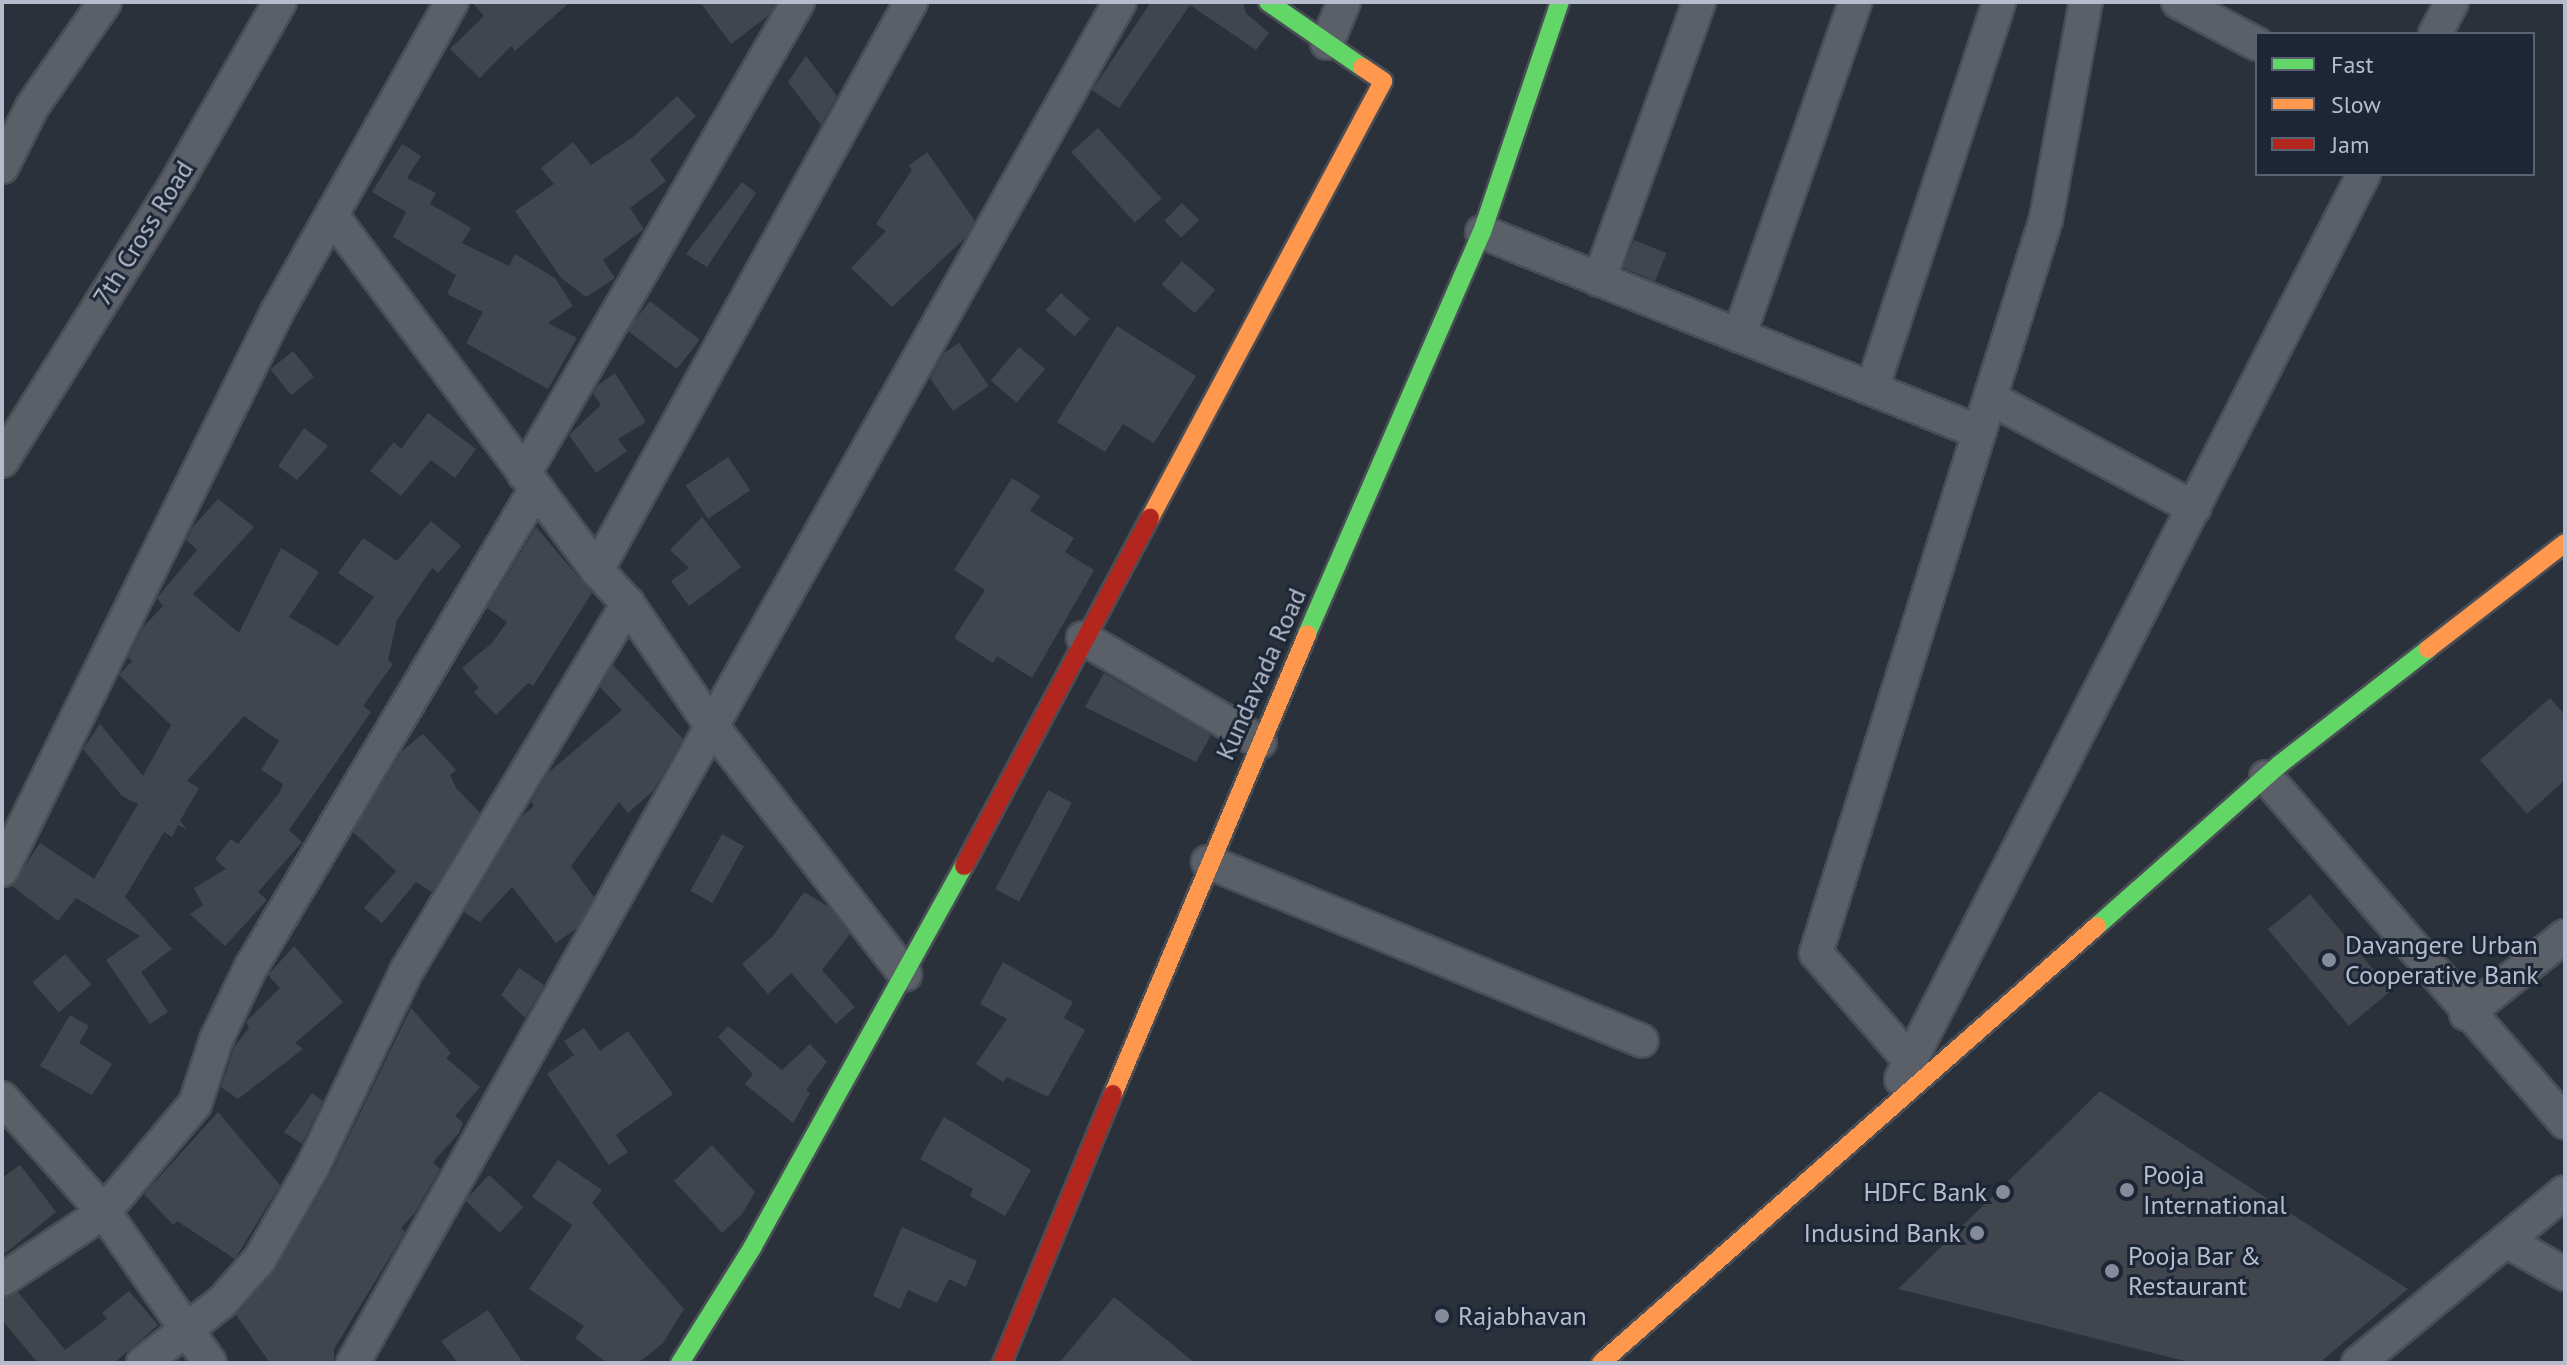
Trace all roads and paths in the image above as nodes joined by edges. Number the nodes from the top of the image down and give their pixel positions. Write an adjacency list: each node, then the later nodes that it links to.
1 (105, 2): 19 (street)
2 (280, 2): 28 (street, 7th Cross Road)
3 (452, 2): 21 (street)
4 (798, 2): 29 (street)
5 (911, 2): 32 (street)
6 (1120, 2): 35 (street)
7 (1268, 2): 17 (street)
8 (1344, 2): 17 (street)
9 (1560, 2): 22 (street, Kundavada Road)
10 (1699, 2): 23 (street)
11 (1855, 2): 24 (street)
12 (1999, 2): 25 (street)
13 (2086, 2): 26 (street)
14 (2178, 2): 18 (street)
15 (2452, 2): 16 (street)
16 (2436, 32)
17 (1327, 43): 34 (street)
18 (2255, 43)
19 (2, 167)
20 (2363, 176): 30 (street)
21 (333, 217): 29 (street); 39 (street)
22 (1482, 232): 23 (street); 36 (street, Kundavada Road)
23 (1599, 280): 24 (street)
24 (1739, 336): 25 (street)
25 (1872, 389): 27 (street)
26 (1990, 398): 27 (street); 30 (street)
27 (1979, 432): 44 (street)
28 (2, 461)
29 (530, 482): 32 (street); 49 (street)
30 (2194, 508): 44 (street)
31 (2565, 543): 37 (street)
32 (597, 570): 33 (street)
33 (628, 604): 35 (street); 53 (street)
34 (1083, 638): 36 (street); 41 (street)
35 (711, 725): 41 (street); 56 (street)
36 (1260, 742): 38 (street, Kundavada Road)
37 (2266, 777): 42 (street); 47 (street)
38 (1208, 862): 43 (street); 58 (street, Kundavada Road)
39 (2, 870)
40 (2565, 936): 42 (street)
41 (905, 974): 57 (street)
42 (2466, 1014): 46 (street)
43 (1642, 1041)
44 (1912, 1063): 47 (street)
45 (2, 1098): 49 (street)
46 (2565, 1122)
47 (1862, 1135): 59 (street)
48 (2565, 1192): 50 (street)
49 (104, 1212): 52 (street); 53 (street)
50 (2506, 1241): 51 (street); 60 (street)
51 (2565, 1274)
52 (2, 1280)
53 (187, 1327): 54 (street); 55 (street)
54 (143, 1363)
55 (210, 1363)
56 (353, 1363)
57 (680, 1363)
58 (1002, 1363)
59 (1601, 1363)
60 (2358, 1363)

